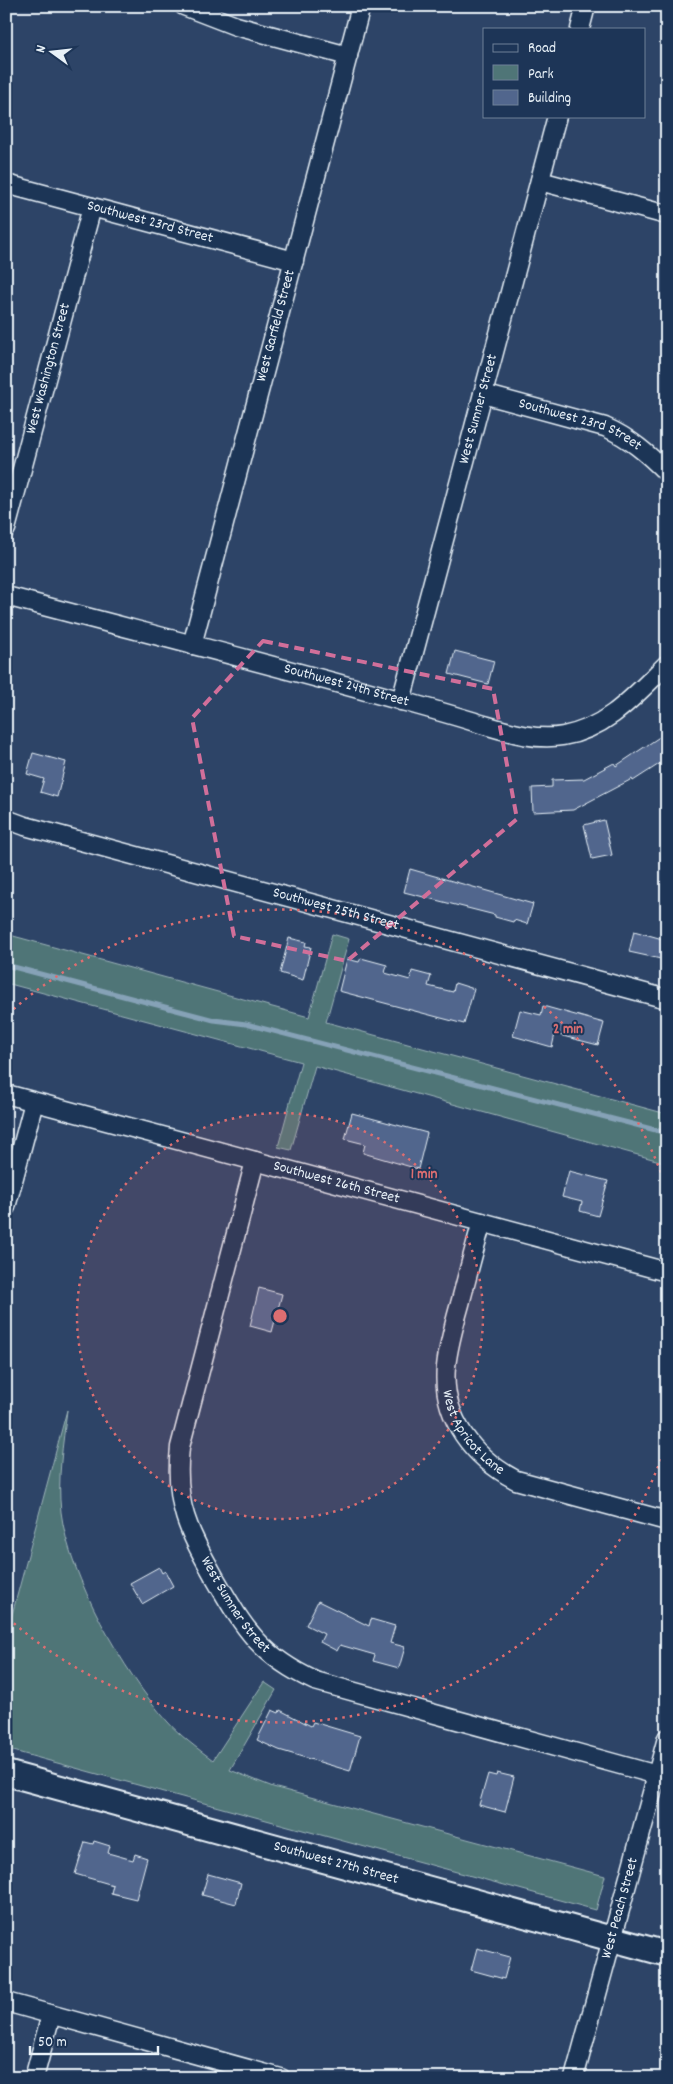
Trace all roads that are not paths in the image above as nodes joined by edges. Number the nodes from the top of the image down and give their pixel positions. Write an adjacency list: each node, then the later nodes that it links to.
1 (184, 6): 5 (street)
2 (362, 6): 5 (street, West Garfield Street)
3 (586, 6): 4 (street)
4 (580, 28)
5 (348, 56): 11 (street, West Garfield Street)
6 (556, 118): 7 (street, West Sumner Street)
7 (540, 181): 10 (street); 12 (street, West Sumner Street)
8 (6, 184): 9 (street, Southwest 23rd Street)
9 (92, 207): 11 (street, Southwest 23rd Street); 14 (street, West Washington Street)
10 (667, 215)
11 (294, 261): 16 (street, West Garfield Street)
12 (483, 394): 13 (street, Southwest 23rd Street); 18 (street, West Sumner Street)
13 (667, 473)
14 (6, 529)
15 (6, 596): 16 (street, Southwest 24th Street)
16 (192, 645): 18 (street, Southwest 24th Street)
17 (667, 664): 18 (street, Southwest 24th Street)
18 (402, 700)
19 (6, 819): 20 (street, Southwest 25th Street)
20 (667, 1000)
21 (6, 1094): 22 (street, Southwest 26th Street)
22 (34, 1102): 23 (street, Southwest 26th Street); 24 (street)
23 (256, 1161): 25 (street, Southwest 26th Street); 30 (street, West Sumner Street)
24 (6, 1207)
25 (482, 1222): 26 (street, Southwest 26th Street); 27 (street, West Apricot Lane)
26 (667, 1272)
27 (667, 1521)
28 (667, 1738): 30 (street, West Peach Street)
29 (6, 1773): 31 (street, Southwest 27th Street)
30 (657, 1775): 31 (street, West Peach Street)
31 (612, 1939): 32 (street, Southwest 27th Street); 38 (street, West Peach Street)
32 (667, 1954)
33 (6, 2002): 34 (street)
34 (51, 2015): 35 (street); 36 (street)
35 (257, 2074): 37 (street)
36 (34, 2078)
37 (281, 2078)
38 (574, 2078)

